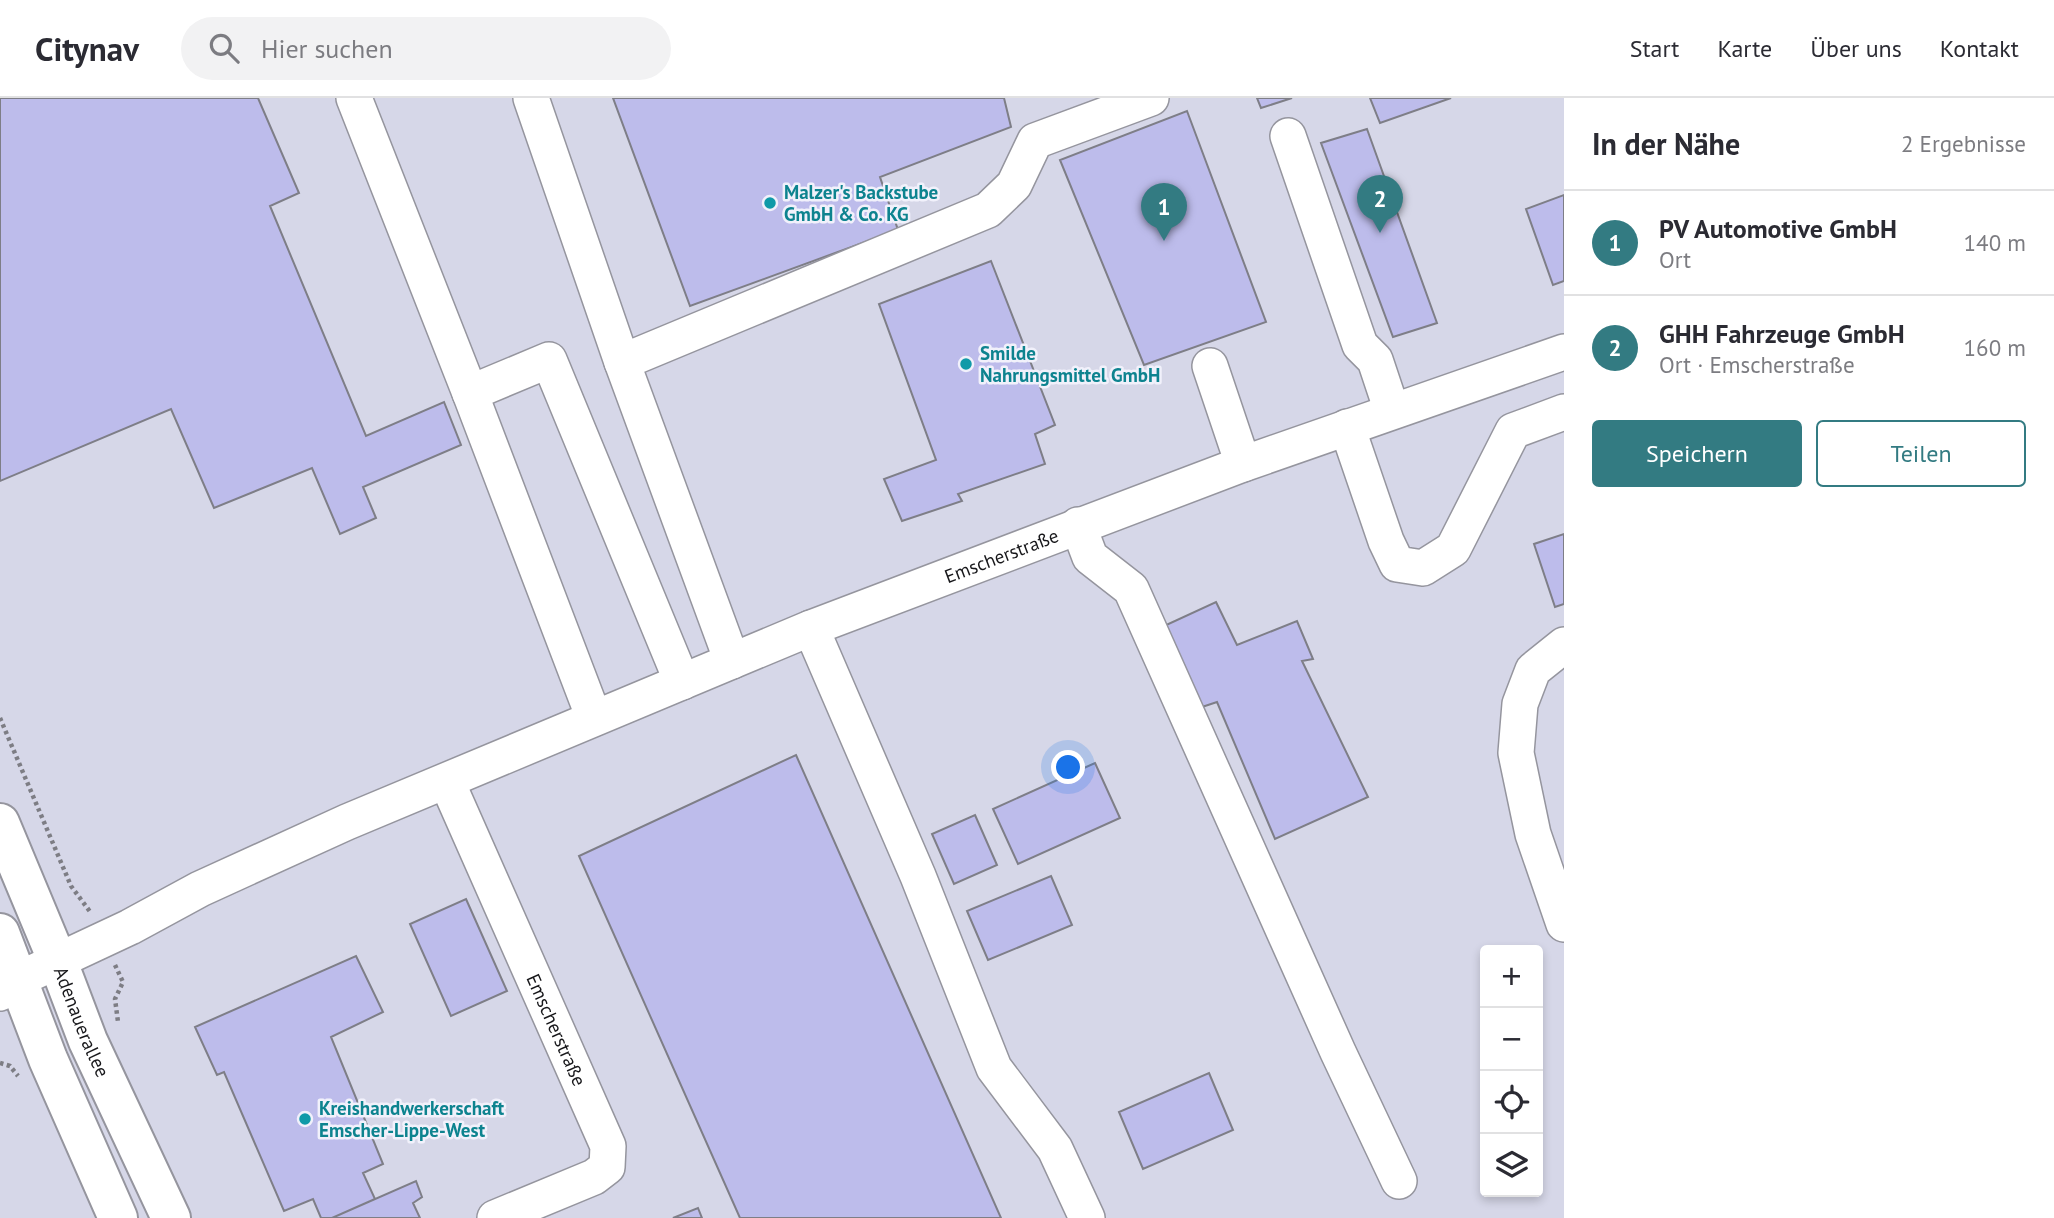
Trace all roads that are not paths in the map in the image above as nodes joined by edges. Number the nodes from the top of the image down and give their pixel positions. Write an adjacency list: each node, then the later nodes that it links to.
1 (354, 98): 8 (street)
2 (531, 98): 6 (street)
3 (1151, 98): 6 (street)
4 (1288, 136): 9 (street)
5 (1564, 352): 9 (street, Emscherstraße)
6 (622, 362): 16 (street)
7 (1210, 366): 12 (street)
8 (470, 393): 17 (street); 18 (street)
9 (1392, 411): 11 (street, Emscherstraße)
10 (1564, 412): 11 (street)
11 (1347, 427): 12 (street, Emscherstraße)
12 (1243, 464): 13 (street, Emscherstraße)
13 (1078, 525): 14 (street, Emscherstraße); 25 (street)
14 (811, 628): 16 (street, Emscherstraße); 29 (street)
15 (1564, 645): 21 (street)
16 (733, 661): 17 (street, Emscherstraße)
17 (682, 682): 18 (street, Emscherstraße)
18 (594, 718): 19 (street, Emscherstraße)
19 (447, 782): 23 (street, Emscherstraße); 28 (street, Emscherstraße)
20 (0, 823): 23 (main road, Adenauerallee)
21 (1564, 924)
22 (0, 933): 24 (main road)
23 (58, 962): 24 (street, Emscherstraße); 27 (main road, Adenauerallee)
24 (10, 986): 26 (main road)
25 (1399, 1181)
26 (118, 1218)
27 (171, 1218)
28 (495, 1218)
29 (1087, 1218)

